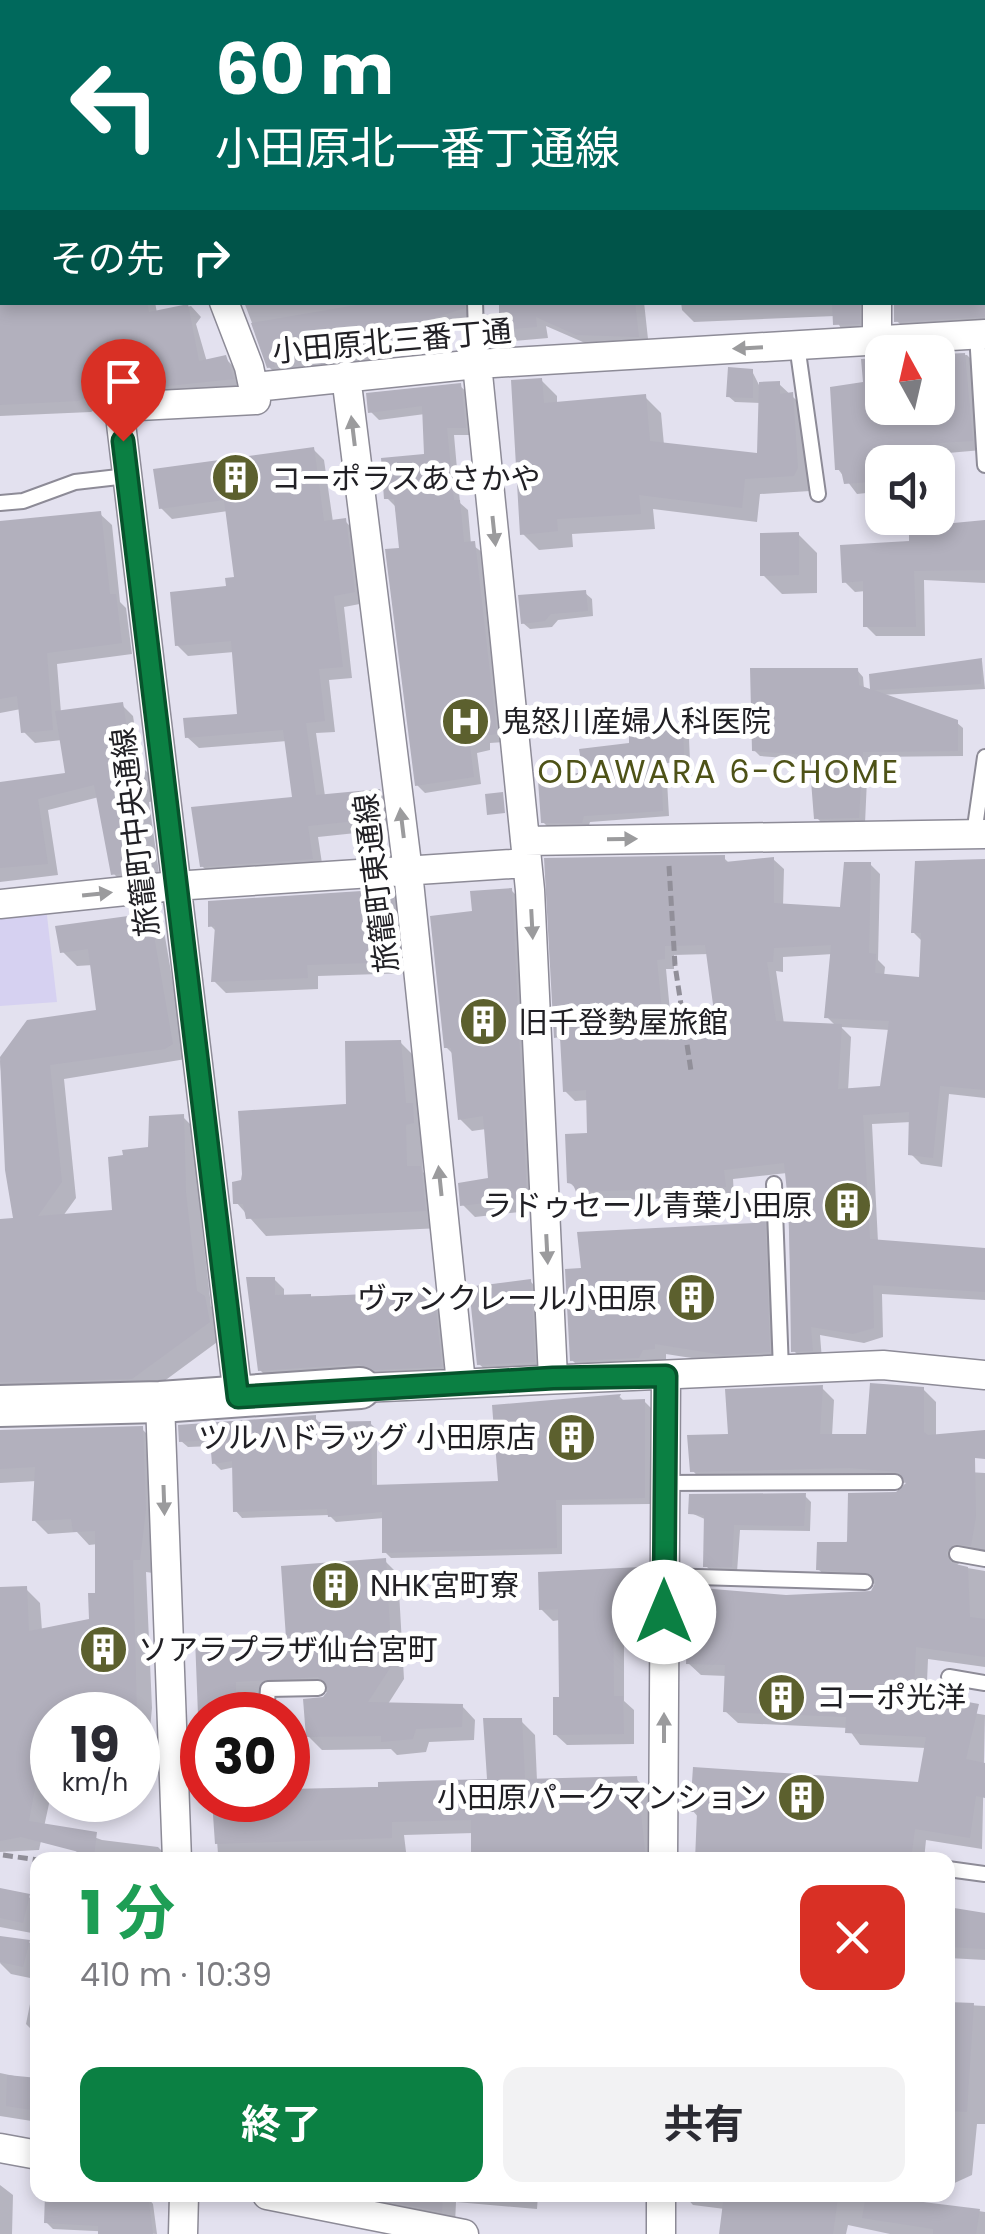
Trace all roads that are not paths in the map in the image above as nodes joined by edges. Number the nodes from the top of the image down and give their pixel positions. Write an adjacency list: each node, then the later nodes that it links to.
1 (225, 305): 11 (street, 小田原北三番丁通)
2 (475, 305): 9 (lane)
3 (876, 305): 5 (street)
4 (981, 334): 6 (street, 小田原北三番丁通); 12 (lane)
5 (877, 335)
6 (955, 336)
7 (865, 341): 8 (street, 小田原北三番丁通)
8 (797, 345): 9 (street, 小田原北三番丁通, one-way to 9); 14 (lane)
9 (477, 364): 10 (street, 小田原北三番丁通); 18 (street, one-way to 18)
10 (346, 376): 11 (street, 小田原北三番丁通); 19 (street, 旅籠町東通線, one-way to 10)
11 (255, 387): 13 (street, 旅籠町中央通線)
12 (985, 466)
13 (127, 476): 15 (lane); 20 (street, 旅籠町中央通線)
14 (818, 494)
15 (0, 503)
16 (985, 757): 17 (lane)
17 (980, 834): 18 (street, one-way to 17)
18 (525, 852): 19 (street); 26 (street, one-way to 26)
19 (408, 872): 20 (street); 27 (street, 旅籠町東通線, one-way to 19)
20 (174, 886): 21 (street, one-way to 20); 29 (street, 旅籠町中央通線)
21 (0, 904)
22 (774, 1184): 23 (lane)
23 (781, 1370): 24 (street); 25 (street)
24 (985, 1375)
25 (666, 1376): 26 (street); 33 (street)
26 (553, 1378): 27 (street)
27 (461, 1383): 28 (street)
28 (360, 1388): 29 (street)
29 (238, 1397): 30 (street)
30 (160, 1402): 31 (street); 41 (street, one-way to 41)
31 (0, 1406)
32 (895, 1482): 33 (lane)
33 (665, 1484): 36 (street)
34 (957, 1554): 35 (lane)
35 (985, 1559)
36 (665, 1576): 37 (lane); 45 (street, one-way to 36)
37 (865, 1582)
38 (948, 1677): 39 (lane)
39 (985, 1683)
40 (318, 1688): 42 (lane)
41 (185, 1692)
42 (268, 1692)
43 (181, 1822): 44 (street)
44 (179, 1852)
45 (663, 1852)
46 (955, 1869): 47 (lane)
47 (985, 1874)
48 (0, 2148): 49 (street)
49 (30, 2153)
50 (184, 2202): 53 (street)
51 (302, 2202): 54 (street)
52 (661, 2202): 55 (street)
53 (182, 2234)
54 (464, 2234)
55 (660, 2234)

